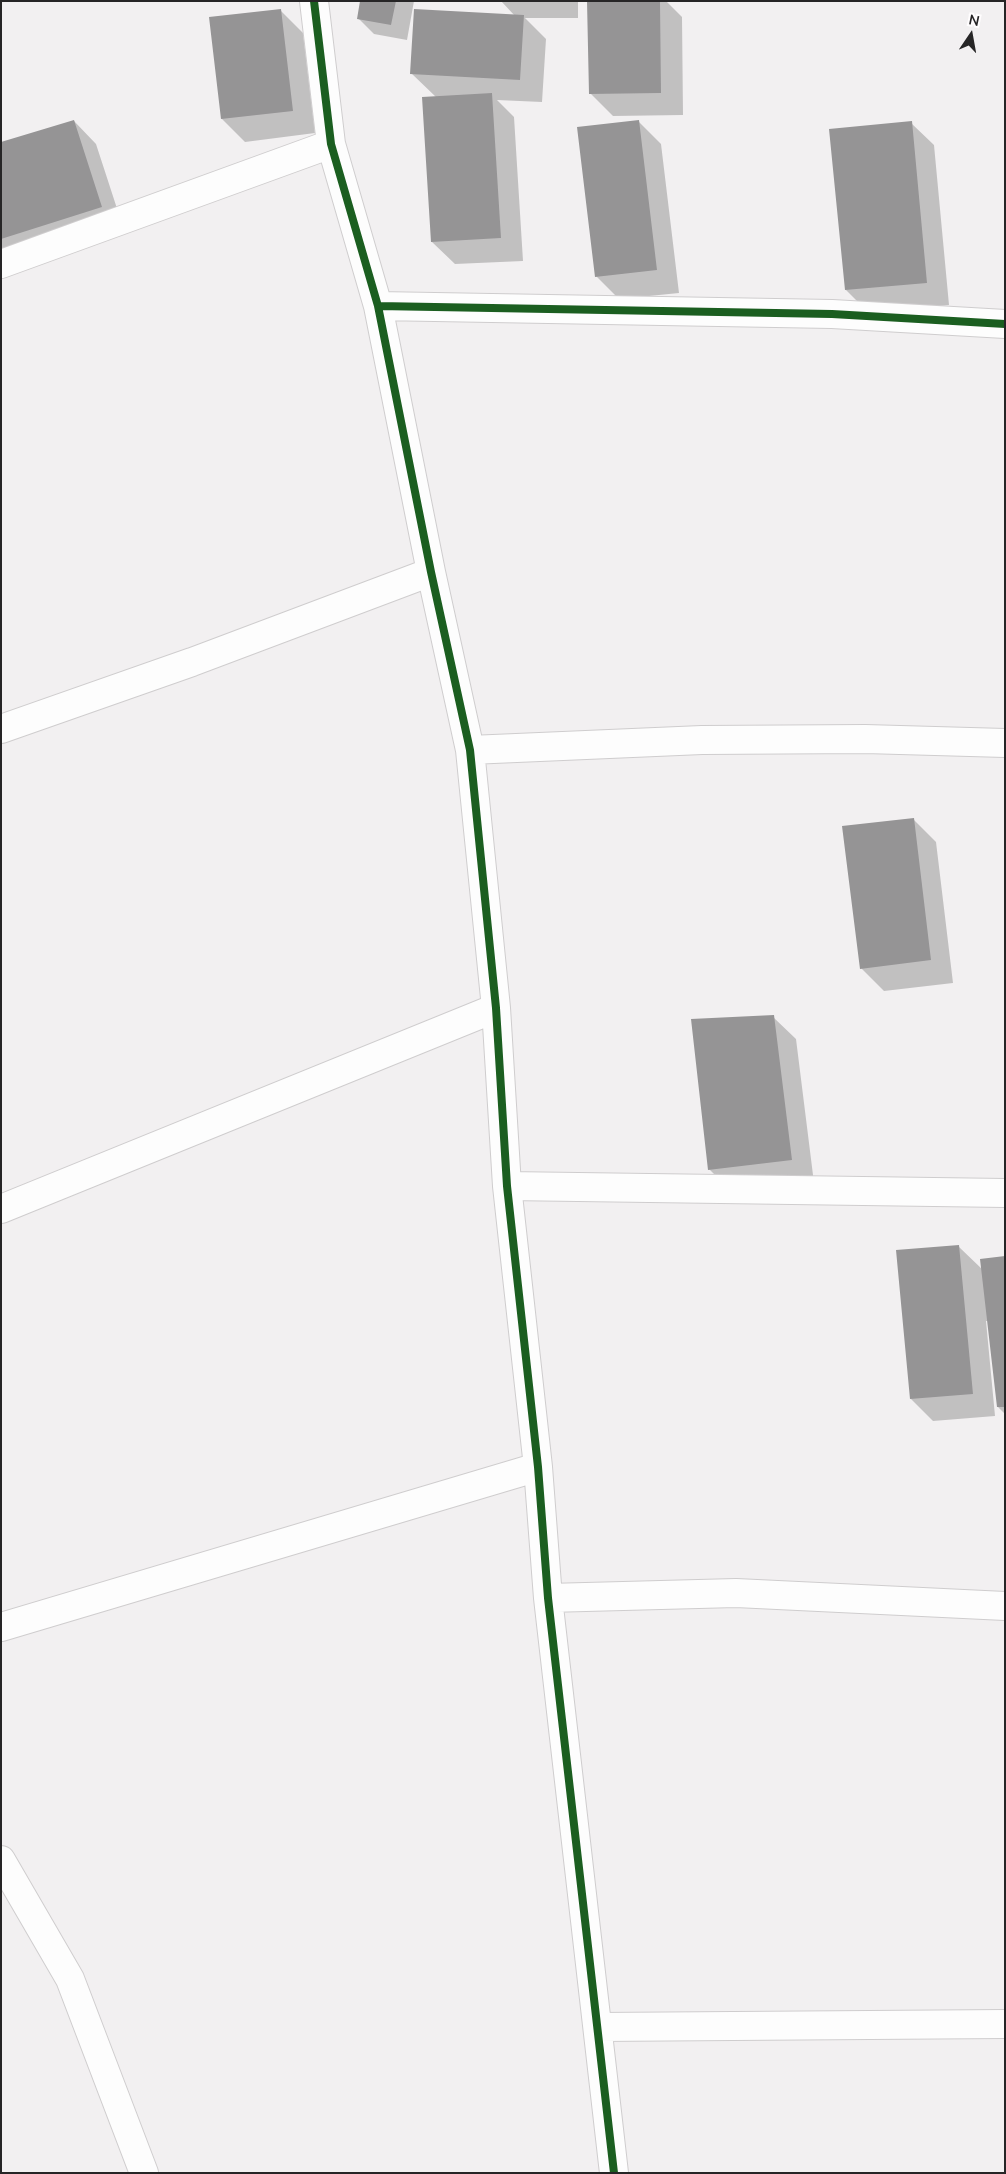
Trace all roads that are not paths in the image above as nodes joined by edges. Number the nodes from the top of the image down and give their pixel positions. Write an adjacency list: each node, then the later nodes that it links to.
1 (314, 1): 2 (street)
2 (331, 144): 3 (street); 4 (street)
3 (1, 264)
4 (378, 306): 5 (street); 6 (street)
5 (1005, 324)
6 (431, 572): 7 (street); 9 (street)
7 (1, 729)
8 (1005, 743): 9 (street)
9 (470, 750): 10 (street)
10 (496, 1008): 11 (street); 13 (street)
11 (507, 1186): 12 (street); 14 (street)
12 (1005, 1193)
13 (1, 1209)
14 (538, 1467): 15 (street); 17 (street)
15 (548, 1598): 16 (street); 20 (street)
16 (1005, 1606)
17 (1, 1627)
18 (1, 1860): 21 (street)
19 (1005, 2024): 20 (street)
20 (598, 2027): 22 (street)
21 (144, 2173)
22 (614, 2173)

